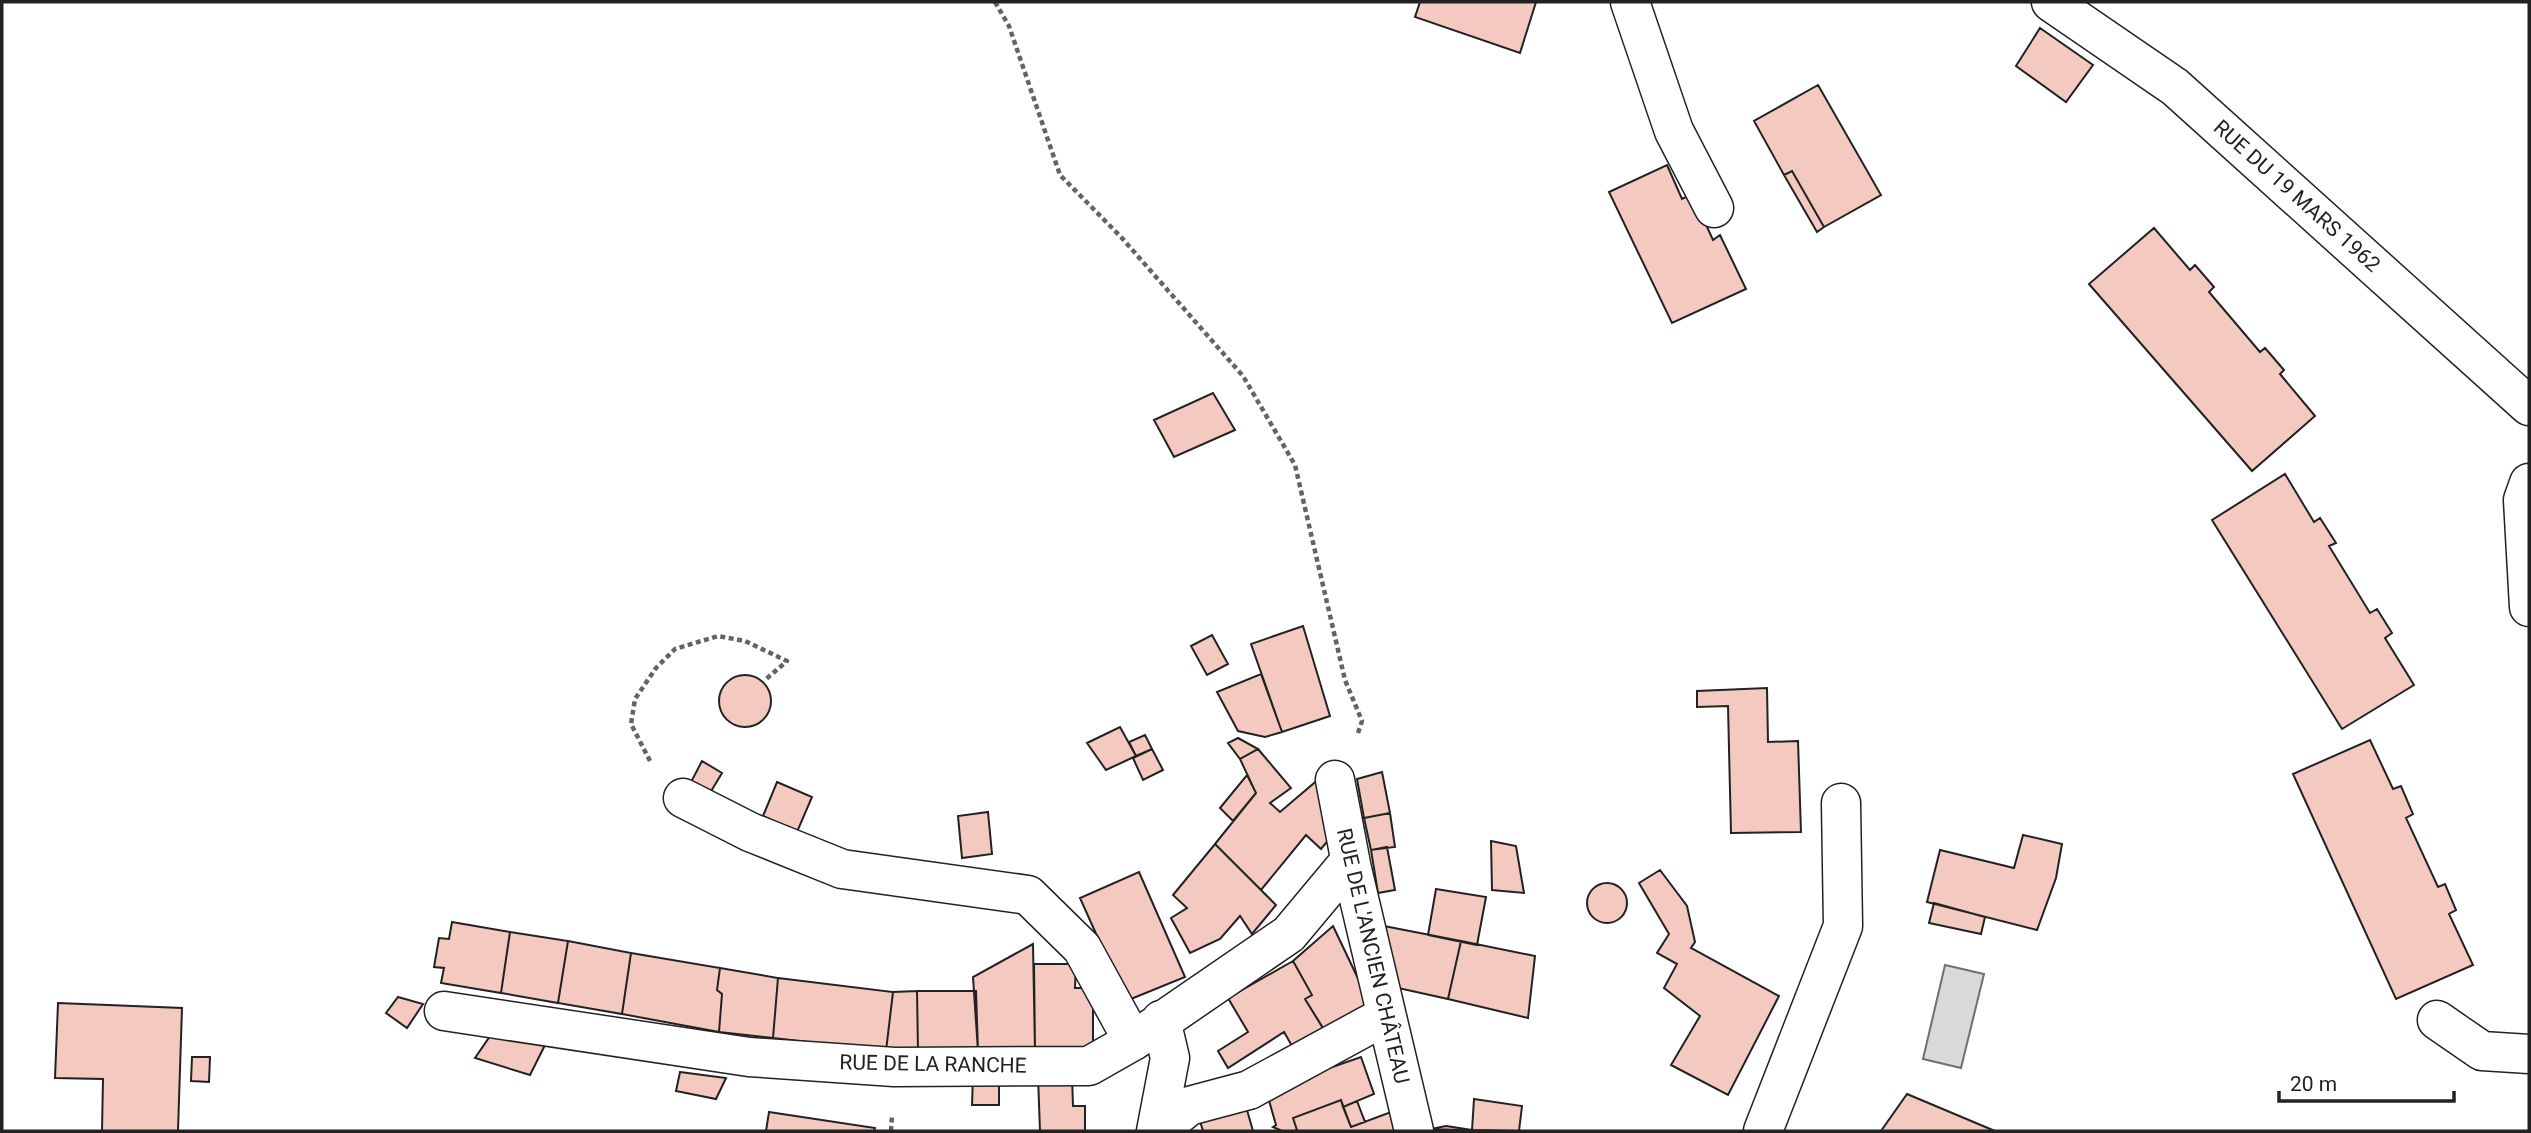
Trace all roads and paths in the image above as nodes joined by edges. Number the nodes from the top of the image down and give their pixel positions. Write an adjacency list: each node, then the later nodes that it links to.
1 (996, 2): 9 (path)
2 (1630, 2): 4 (street)
3 (2051, 2): 5 (street, RUE DU 19 MARS 1962)
4 (1714, 208)
5 (2529, 405)
6 (2529, 484): 7 (street)
7 (2529, 607)
8 (765, 680): 10 (path)
9 (1335, 780): 12 (street, RUE DE L'ANCIEN CHÂTEAU)
10 (683, 798): 16 (street)
11 (1841, 803): 20 (street)
12 (1350, 861): 14 (street, RUE DE L'ANCIEN CHÂTEAU); 16 (street, RUE DE LA RANCHE)
13 (444, 1011): 16 (street, RUE DE LA RANCHE)
14 (1385, 1016): 18 (street); 19 (street, RUE DE L'ANCIEN CHÂTEAU)
15 (2437, 1020): 17 (street)
16 (1147, 1031): 18 (street)
17 (2529, 1054)
18 (1157, 1131)
19 (1414, 1131)
20 (1763, 1131)

